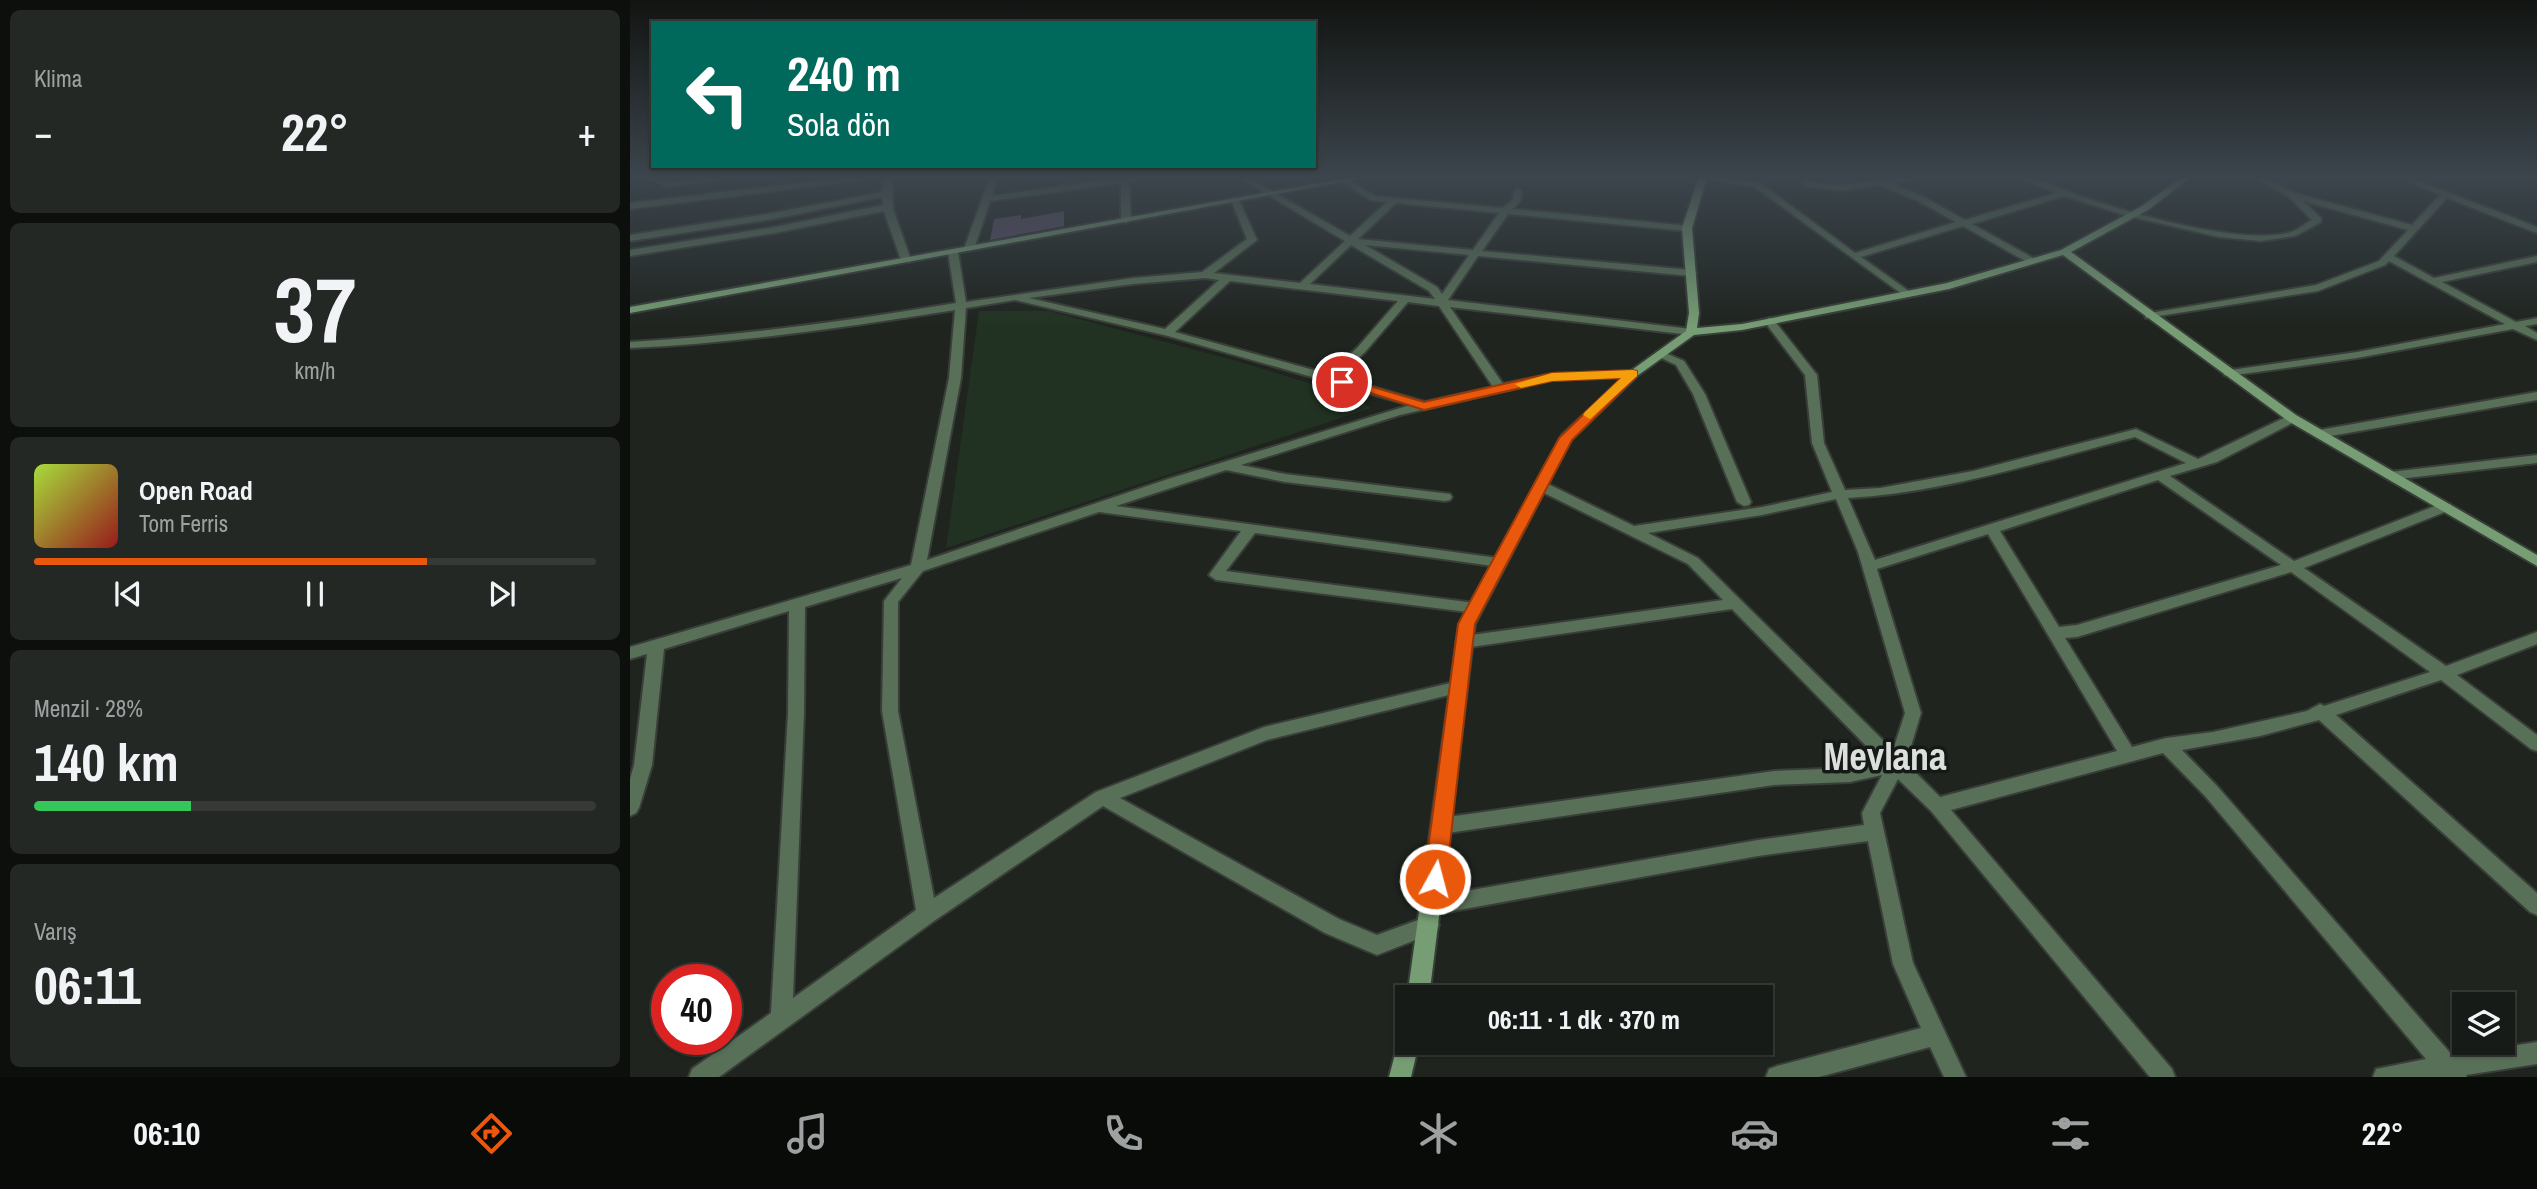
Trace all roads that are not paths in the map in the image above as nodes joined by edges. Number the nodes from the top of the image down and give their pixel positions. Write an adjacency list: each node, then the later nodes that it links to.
1 (700, 227): 20 (street)
2 (789, 227): 26 (street)
3 (893, 227): 30 (street)
4 (976, 227): 22 (street)
5 (1087, 227): 22 (street)
6 (1247, 227): 33 (street)
7 (1326, 227): 21 (street)
8 (1365, 227): 21 (street)
9 (1493, 227): 24 (street)
10 (1679, 227): 18 (street)
11 (1815, 227): 27 (street)
12 (1950, 227): 27 (street)
13 (1972, 227): 31 (street)
14 (2111, 227): 25 (street)
15 (2175, 227): 16 (street)
16 (2312, 227)
17 (2409, 227): 19 (street)
18 (1687, 228): 32 (street)
19 (2415, 229): 28 (street)
20 (630, 238)
21 (1350, 241): 24 (street); 36 (street); 40 (street)
22 (969, 249): 23 (street)
23 (953, 252): 30 (street); 41 (street)
24 (1476, 252): 32 (street); 40 (street)
25 (2064, 252): 31 (street); 43 (street)
26 (630, 253)
27 (1854, 256): 37 (street)
28 (2388, 257): 35 (street); 43 (street)
29 (2537, 259): 35 (street)
30 (906, 260): 42 (street)
31 (2032, 261): 37 (street)
32 (1691, 273): 48 (street)
33 (1205, 275): 34 (street); 38 (street)
34 (1228, 277): 36 (street); 47 (street)
35 (2434, 281): 46 (street)
36 (1304, 284): 39 (street)
37 (1906, 294): 44 (street)
38 (1009, 296): 41 (street); 47 (street)
39 (1407, 297): 40 (street); 54 (street)
40 (1442, 301): 48 (street); 55 (street)
41 (961, 304): 50 (street); 78 (street)
42 (630, 310)
43 (2150, 316): 52 (street)
44 (1769, 321): 48 (street); 66 (street)
45 (2537, 321): 46 (street)
46 (2516, 326): 49 (street); 52 (street)
47 (1168, 332): 54 (street)
48 (1691, 332): 51 (street)
49 (2537, 337)
50 (630, 345)
51 (1661, 354): 53 (street); 68 (street)
52 (2228, 373): 58 (street)
53 (1633, 374): 55 (street); 65 (street)
54 (1330, 378): 57 (street)
55 (1500, 388): 57 (street)
56 (2537, 396): 59 (street)
57 (1424, 406): 62 (street)
58 (2292, 418): 59 (street); 61 (street)
59 (2319, 434): 64 (street)
60 (2537, 459): 64 (street)
61 (2198, 464): 63 (street); 66 (street)
62 (1225, 466): 67 (street); 69 (street)
63 (2161, 475): 72 (street); 77 (street)
64 (2390, 475): 70 (street)
65 (1541, 486): 73 (street); 75 (street)
66 (1840, 494): 73 (street); 76 (street)
67 (1445, 497)
68 (1744, 502)
69 (1097, 507): 71 (street); 78 (street)
70 (2445, 507): 74 (street); 77 (street)
71 (1252, 527): 75 (street); 81 (street)
72 (1992, 529): 76 (street); 82 (street)
73 (1633, 531): 79 (street)
74 (2537, 561)
75 (1500, 562): 81 (street)
76 (1869, 567): 93 (street)
77 (2292, 567): 82 (street); 87 (street)
78 (918, 568): 80 (street); 100 (street)
79 (1737, 603): 84 (street); 93 (street)
80 (797, 604): 85 (street); 103 (street)
81 (1475, 608): 84 (street)
82 (2055, 633): 92 (street)
83 (2537, 638): 87 (street)
84 (1464, 642): 88 (street)
85 (656, 646): 86 (street); 96 (street)
86 (630, 653)
87 (2443, 675): 89 (street); 91 (street)
88 (1459, 687): 94 (street); 97 (street)
89 (2320, 712): 90 (street); 99 (street)
90 (2166, 744): 92 (street); 107 (street)
91 (2537, 744)
92 (2128, 755): 95 (street)
93 (1896, 764): 95 (street); 97 (street); 98 (street)
94 (1102, 797): 100 (street); 101 (street)
95 (1937, 806): 112 (street)
96 (630, 808)
97 (1441, 825): 101 (street)
98 (1875, 832): 101 (street); 104 (street)
99 (2537, 906)
100 (927, 914): 103 (street)
101 (1430, 916): 102 (street)
102 (1420, 985)
103 (781, 1019): 108 (street)
104 (1936, 1035): 110 (street); 111 (street)
105 (2537, 1053): 107 (street)
106 (1405, 1055): 109 (street)
107 (2451, 1072): 113 (street)
108 (701, 1077)
109 (1400, 1077)
110 (1777, 1077)
111 (1955, 1077)
112 (2164, 1077)
113 (2385, 1077)

